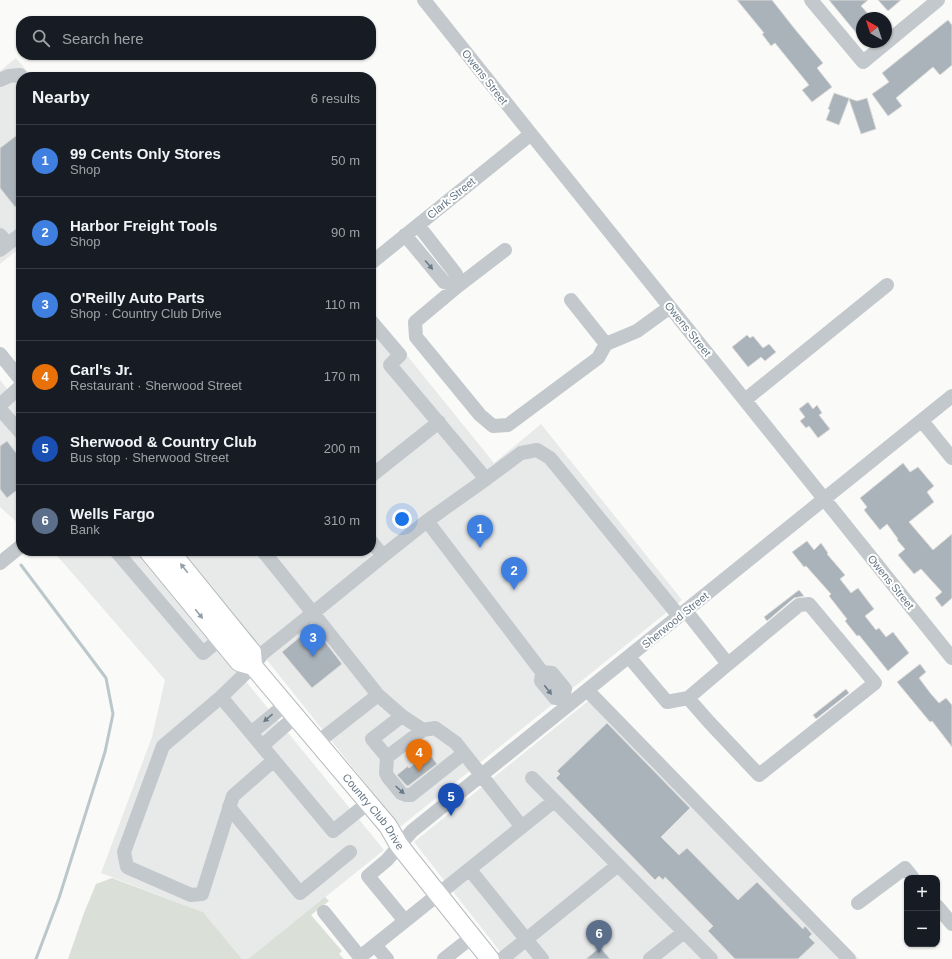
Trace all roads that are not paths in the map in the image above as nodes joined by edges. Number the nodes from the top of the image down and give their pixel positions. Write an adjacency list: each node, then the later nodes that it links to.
1 (424, 0): 6 (street, Owens Street)
2 (811, 0): 3 (street)
3 (938, 0)
4 (16, 76): 5 (street)
5 (0, 80)
6 (531, 134): 7 (street, Clark Street); 16 (street, Owens Street)
7 (418, 225): 8 (street, Clark Street); 14 (street)
8 (405, 235): 12 (street, Clark Street); 14 (street, one-way to 14)
9 (16, 236): 10 (street)
10 (3, 243)
11 (505, 250): 14 (street)
12 (376, 259)
13 (887, 285): 23 (street)
14 (458, 286): 18 (street)
15 (571, 300): 18 (street)
16 (670, 307): 18 (street); 23 (street, Owens Street)
17 (376, 328): 27 (street)
18 (606, 344)
19 (0, 354): 20 (street)
20 (16, 374)
21 (16, 391): 24 (street)
22 (952, 396): 26 (street, Sherwood Street)
23 (745, 400): 32 (street, Owens Street)
24 (0, 405)
25 (3, 418): 28 (street)
26 (922, 421): 29 (street); 32 (street, Sherwood Street)
27 (439, 422): 30 (street); 31 (street)
28 (16, 429)
29 (952, 458)
30 (376, 472)
31 (486, 478): 33 (street); 45 (street)
32 (824, 499): 45 (street, Sherwood Street); 48 (street, Owens Street)
33 (428, 521): 40 (street); 55 (street)
34 (376, 547): 40 (street)
35 (16, 550): 41 (street)
36 (120, 556): 43 (street)
37 (152, 556): 42 (main road, Country Club Drive)
38 (174, 556): 50 (main road, Country Club Drive, one-way to 38)
39 (267, 556): 44 (street)
40 (383, 556): 44 (street)
41 (0, 563)
42 (179, 589): 43 (street); 46 (main road, Country Club Drive, one-way to 46)
43 (162, 603): 46 (street)
44 (313, 613): 50 (street); 52 (street)
45 (682, 614): 47 (street, Sherwood Street); 49 (street)
46 (220, 639): 50 (main road, Country Club Drive)
47 (629, 657): 51 (street, Sherwood Street); 54 (street)
48 (952, 658)
49 (728, 664): 54 (street); 54 (street)
50 (253, 666): 53 (street); 56 (main road, Country Club Drive)
51 (587, 690): 55 (street, Sherwood Street); 93 (street)
52 (378, 695): 57 (street); 60 (street)
53 (221, 696): 59 (street); 69 (street)
54 (688, 698)
55 (566, 701): 65 (street, Sherwood Street)
56 (291, 710): 59 (street, one-way to 59); 60 (main road, Country Club Drive); 61 (street)
57 (402, 716): 58 (street); 63 (street)
58 (423, 730): 62 (street); 63 (street)
59 (251, 733): 61 (street)
60 (318, 742): 68 (main road, Country Club Drive)
61 (262, 746): 64 (street)
62 (464, 753): 63 (street, one-way to 62); 65 (street)
63 (387, 757)
64 (274, 760): 68 (street); 69 (street)
65 (481, 776): 70 (street); 71 (street, Sherwood Street)
66 (532, 778): 67 (street)
67 (554, 801): 70 (street); 73 (street)
68 (368, 803): 71 (main road, Country Club Drive)
69 (229, 807): 72 (street)
70 (522, 827): 74 (street)
71 (399, 845): 76 (main road, Country Club Drive); 80 (street, Sherwood Street)
72 (350, 852)
73 (618, 865): 82 (street); 84 (street)
74 (470, 870): 76 (street); 84 (street)
75 (911, 875): 77 (street)
76 (439, 895): 80 (street); 83 (main road, Country Club Drive)
77 (858, 903)
78 (942, 911): 81 (street)
79 (324, 912): 85 (street)
80 (405, 922): 85 (street)
81 (952, 924)
82 (684, 932): 91 (street); 92 (street)
83 (472, 937): 87 (street); 88 (main road, Country Club Drive)
84 (526, 940): 89 (street); 90 (street)
85 (375, 944): 86 (street)
86 (387, 959)
87 (444, 959)
88 (490, 959)
89 (502, 959)
90 (542, 959)
91 (650, 959)
92 (711, 959)
93 (849, 959)

